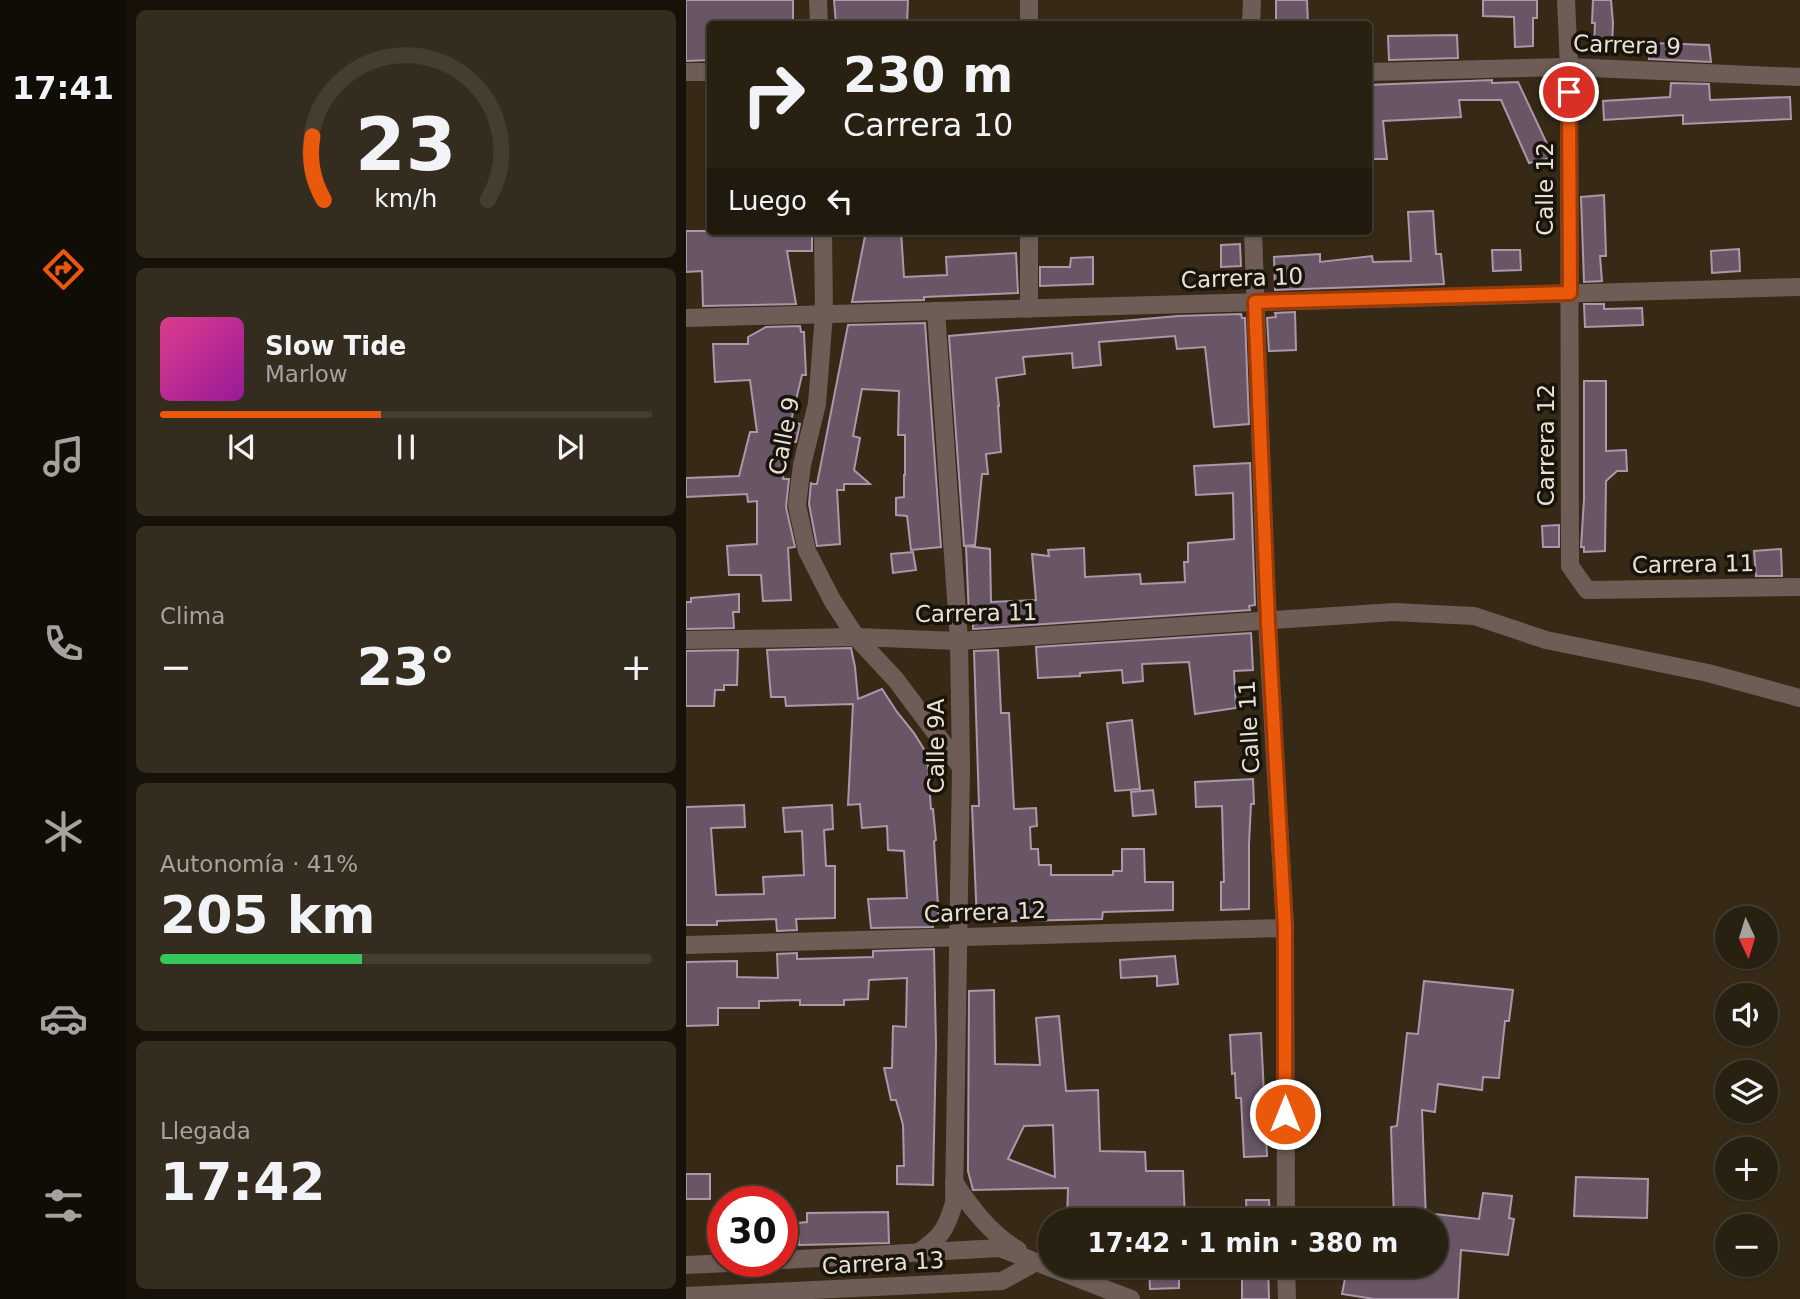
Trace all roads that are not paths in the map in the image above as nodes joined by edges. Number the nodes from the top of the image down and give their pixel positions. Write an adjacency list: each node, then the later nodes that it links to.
1 (818, 0): 5 (street)
2 (1029, 0): 6 (street)
3 (1252, 0): 7 (street)
4 (1566, 0): 8 (street, Calle 12)
5 (819, 21)
6 (1029, 21)
7 (1251, 21)
8 (1569, 66): 11 (street, Carrera 9); 12 (street, Carrera 9); 17 (street, Calle 12)
9 (686, 72): 10 (street)
10 (707, 72)
11 (1372, 72)
12 (1800, 77)
13 (823, 235): 21 (street, Calle 9)
14 (1029, 235): 19 (street)
15 (1253, 235): 18 (street, Calle 11)
16 (1800, 287): 17 (street, Carrera 10)
17 (1570, 293): 18 (street, Carrera 10); 24 (street, Carrera 12)
18 (1255, 302): 19 (street, Carrera 10); 25 (street, Calle 11)
19 (1029, 309): 20 (street, Carrera 10)
20 (936, 311): 21 (street, Carrera 10); 28 (street, Calle 9A)
21 (824, 314): 22 (street, Carrera 10); 26 (street, Calle 9)
22 (686, 318)
23 (1800, 587): 24 (street, Carrera 11)
24 (1587, 590)
25 (1268, 622): 28 (street, Carrera 11); 29 (street, Carrera 11); 31 (street, Calle 11)
26 (856, 636): 27 (street, Carrera 11); 28 (street, Carrera 11); 30 (street, Calle 9)
27 (686, 640)
28 (960, 641): 30 (street, Calle 9A)
29 (1800, 698)
30 (961, 767): 32 (street, Calle 9A)
31 (1285, 928): 32 (street, Carrera 12); 35 (street, Calle 11)
32 (958, 937): 33 (street, Carrera 12); 34 (street, Calle 9A)
33 (686, 945)
34 (954, 1182): 36 (street, Calle 9A); 38 (street)
35 (1286, 1208)
36 (918, 1253): 37 (street, Carrera 13); 39 (street, Carrera 13)
37 (798, 1259)
38 (1038, 1259)
39 (1038, 1259)
40 (1038, 1263): 45 (street, Carrera 13)
41 (707, 1264): 42 (street)
42 (686, 1265)
43 (1082, 1278): 47 (street)
44 (1286, 1278): 48 (street)
45 (960, 1291): 46 (street, Carrera 13)
46 (686, 1296)
47 (1131, 1299)
48 (1287, 1299)

